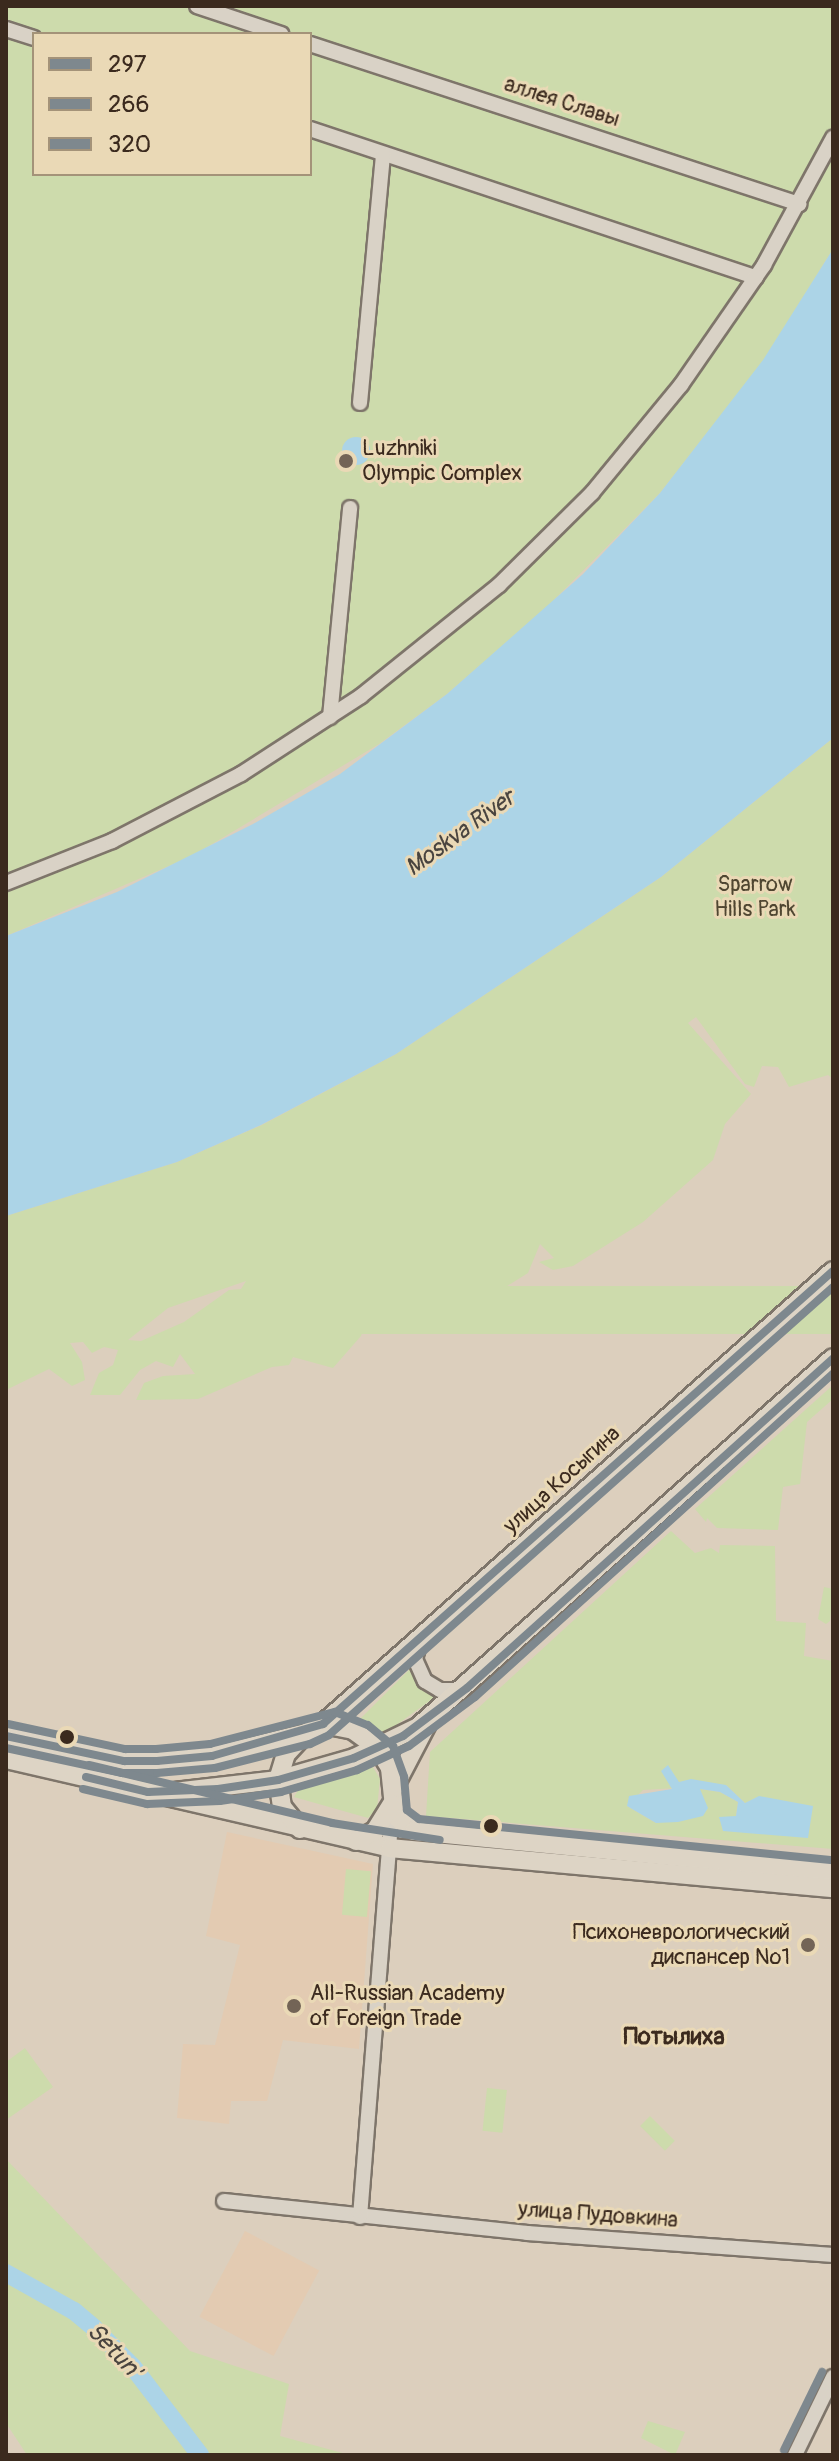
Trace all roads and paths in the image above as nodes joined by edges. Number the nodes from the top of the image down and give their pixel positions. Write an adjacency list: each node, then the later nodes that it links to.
1 (197, 6): 3 (street)
2 (6, 29): 4 (street)
3 (275, 32)
4 (32, 37)
5 (312, 45): 9 (street, аллея Славы)
6 (312, 130): 8 (street)
7 (833, 138): 9 (street)
8 (383, 154): 10 (street); 11 (street)
9 (799, 204): 10 (street)
10 (756, 277): 13 (street)
11 (360, 403)
12 (350, 508): 13 (street)
13 (330, 717): 14 (street)
14 (6, 883)
15 (833, 1271): 17 (main road, улица Косыгина)
16 (833, 1358): 18 (main road)
17 (421, 1638): 18 (street); 20 (main road, улица Косыгина)
18 (467, 1688): 19 (main road)
19 (434, 1715): 23 (main road); 29 (main road)
20 (323, 1724): 21 (main road, улица Косыгина); 23 (main road)
21 (306, 1733): 24 (main road, улица Косыгина); 27 (main road, улица Косыгина)
22 (6, 1736): 24 (main road, улица Косыгина)
23 (378, 1748): 27 (main road); 29 (main road)
24 (107, 1758): 26 (main road)
25 (6, 1759): 26 (main road)
26 (97, 1780): 28 (main road)
27 (278, 1780): 28 (main road); 30 (main road)
28 (148, 1792): 30 (main road)
29 (392, 1796): 31 (main road); 32 (street); 33 (main road)
30 (300, 1829): 31 (main road)
31 (356, 1841): 32 (main road)
32 (390, 1848): 34 (main road); 36 (street)
33 (833, 1872)
34 (833, 1888)
35 (224, 2201): 36 (street, улица Пудовкина)
36 (360, 2217): 37 (street, улица Пудовкина)
37 (833, 2255)
38 (833, 2377): 39 (street)
39 (795, 2455)

